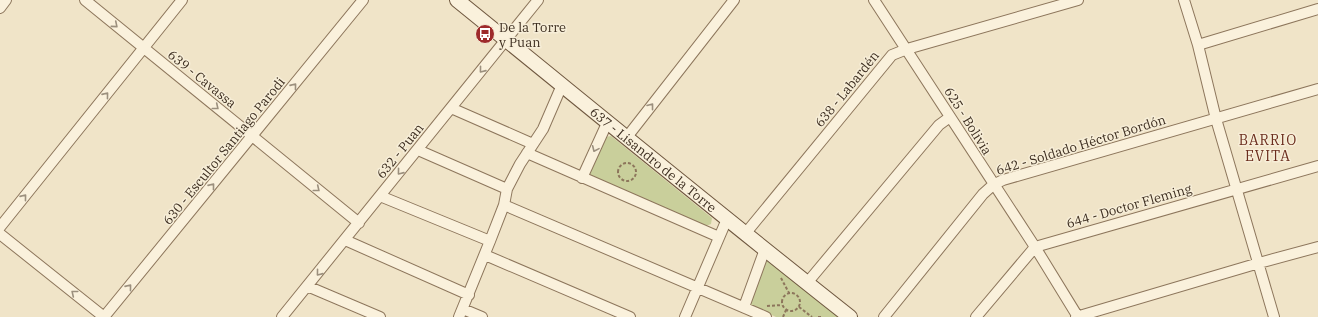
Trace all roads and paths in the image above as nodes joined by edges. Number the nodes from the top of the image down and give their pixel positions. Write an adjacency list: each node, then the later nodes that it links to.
1 (6, 0): 11 (street)
2 (85, 0): 15 (street, 639 - Cavassa, one-way to 15)
3 (182, 0): 15 (street)
4 (363, 0): 23 (street, 630 - Escultor Santiago Parodi, one-way to 4)
5 (457, 0): 13 (street, 637 - Lisandro de la Torre)
6 (538, 0): 13 (street, 632 - Puan)
7 (734, 0): 24 (street, one-way to 7)
8 (874, 0): 16 (street, 625 - Bolivia)
9 (1078, 0): 16 (street, 638 - Labardén)
10 (1184, 0): 14 (street)
11 (0, 8)
12 (1318, 9): 14 (street)
13 (506, 40): 17 (street, 637 - Lisandro de la Torre); 19 (street, 632 - Puan, one-way to 19)
14 (1198, 45): 21 (street)
15 (143, 48): 23 (street, 639 - Cavassa, one-way to 23); 38 (street, one-way to 15)
16 (907, 49): 20 (street, 625 - Bolivia); 40 (street, 638 - Labardén)
17 (562, 85): 22 (street, 637 - Lisandro de la Torre); 25 (street)
18 (1318, 89): 21 (street, 642 - Soldado Héctor Bordón)
19 (451, 108): 25 (street); 26 (street, 632 - Puan)
20 (950, 117): 31 (street, 625 - Bolivia); 49 (street)
21 (1216, 119): 31 (street, 642 - Soldado Héctor Bordón); 33 (street)
22 (608, 121): 24 (street, 637 - Lisandro de la Torre); 30 (street, one-way to 30)
23 (253, 137): 37 (street, 639 - Cavassa, one-way to 37); 57 (street, 630 - Escultor Santiago Parodi, one-way to 23)
24 (627, 137): 36 (street, 637 - Lisandro de la Torre)
25 (533, 144): 27 (street)
26 (418, 150): 32 (street); 34 (street, 632 - Puan, one-way to 34)
27 (527, 154): 30 (street); 32 (street)
28 (628, 163): 28 (path)
29 (1318, 166): 33 (street, 644 - Doctor Fleming)
30 (582, 178): 41 (street)
31 (993, 185): 44 (street, 625 - Bolivia); 69 (street, 642 - Soldado Héctor Bordón)
32 (507, 189): 35 (street)
33 (1236, 189): 44 (street, 644 - Doctor Fleming); 48 (street)
34 (380, 196): 37 (street, 632 - Puan); 43 (street)
35 (504, 205): 43 (street); 51 (street)
36 (727, 219): 40 (street, 637 - Lisandro de la Torre); 41 (street)
37 (359, 223): 42 (street, 632 - Puan)
38 (0, 227)
39 (0, 234): 57 (street, one-way to 39)
40 (745, 234): 46 (street, 637 - Lisandro de la Torre)
41 (719, 238): 51 (street)
42 (345, 240): 50 (street, 632 - Puan, one-way to 50); 52 (street)
43 (490, 241): 47 (street)
44 (1035, 247): 70 (street); 71 (street, 625 - Bolivia)
45 (1318, 247): 48 (street)
46 (765, 249): 49 (street, 637 - Lisandro de la Torre); 53 (street)
47 (485, 255): 52 (street); 61 (street)
48 (1259, 262): 71 (street); 72 (street)
49 (807, 283): 68 (street, 637 - Lisandro de la Torre)
50 (307, 286): 58 (street, 632 - Puan); 59 (street)
51 (697, 287): 53 (street); 62 (street)
52 (468, 295): 56 (street)
53 (744, 307): 63 (street)
54 (799, 307): 55 (path); 55 (path); 65 (path)
55 (786, 310): 64 (path)
56 (461, 313): 60 (street)
57 (104, 317)
58 (282, 317)
59 (380, 317)
60 (482, 317)
61 (630, 317)
62 (685, 317)
63 (766, 317)
64 (783, 317)
65 (812, 317)
66 (818, 317): 67 (path)
67 (821, 317)
68 (850, 317)
69 (884, 317)
70 (976, 317)
71 (1077, 317)
72 (1274, 317)

